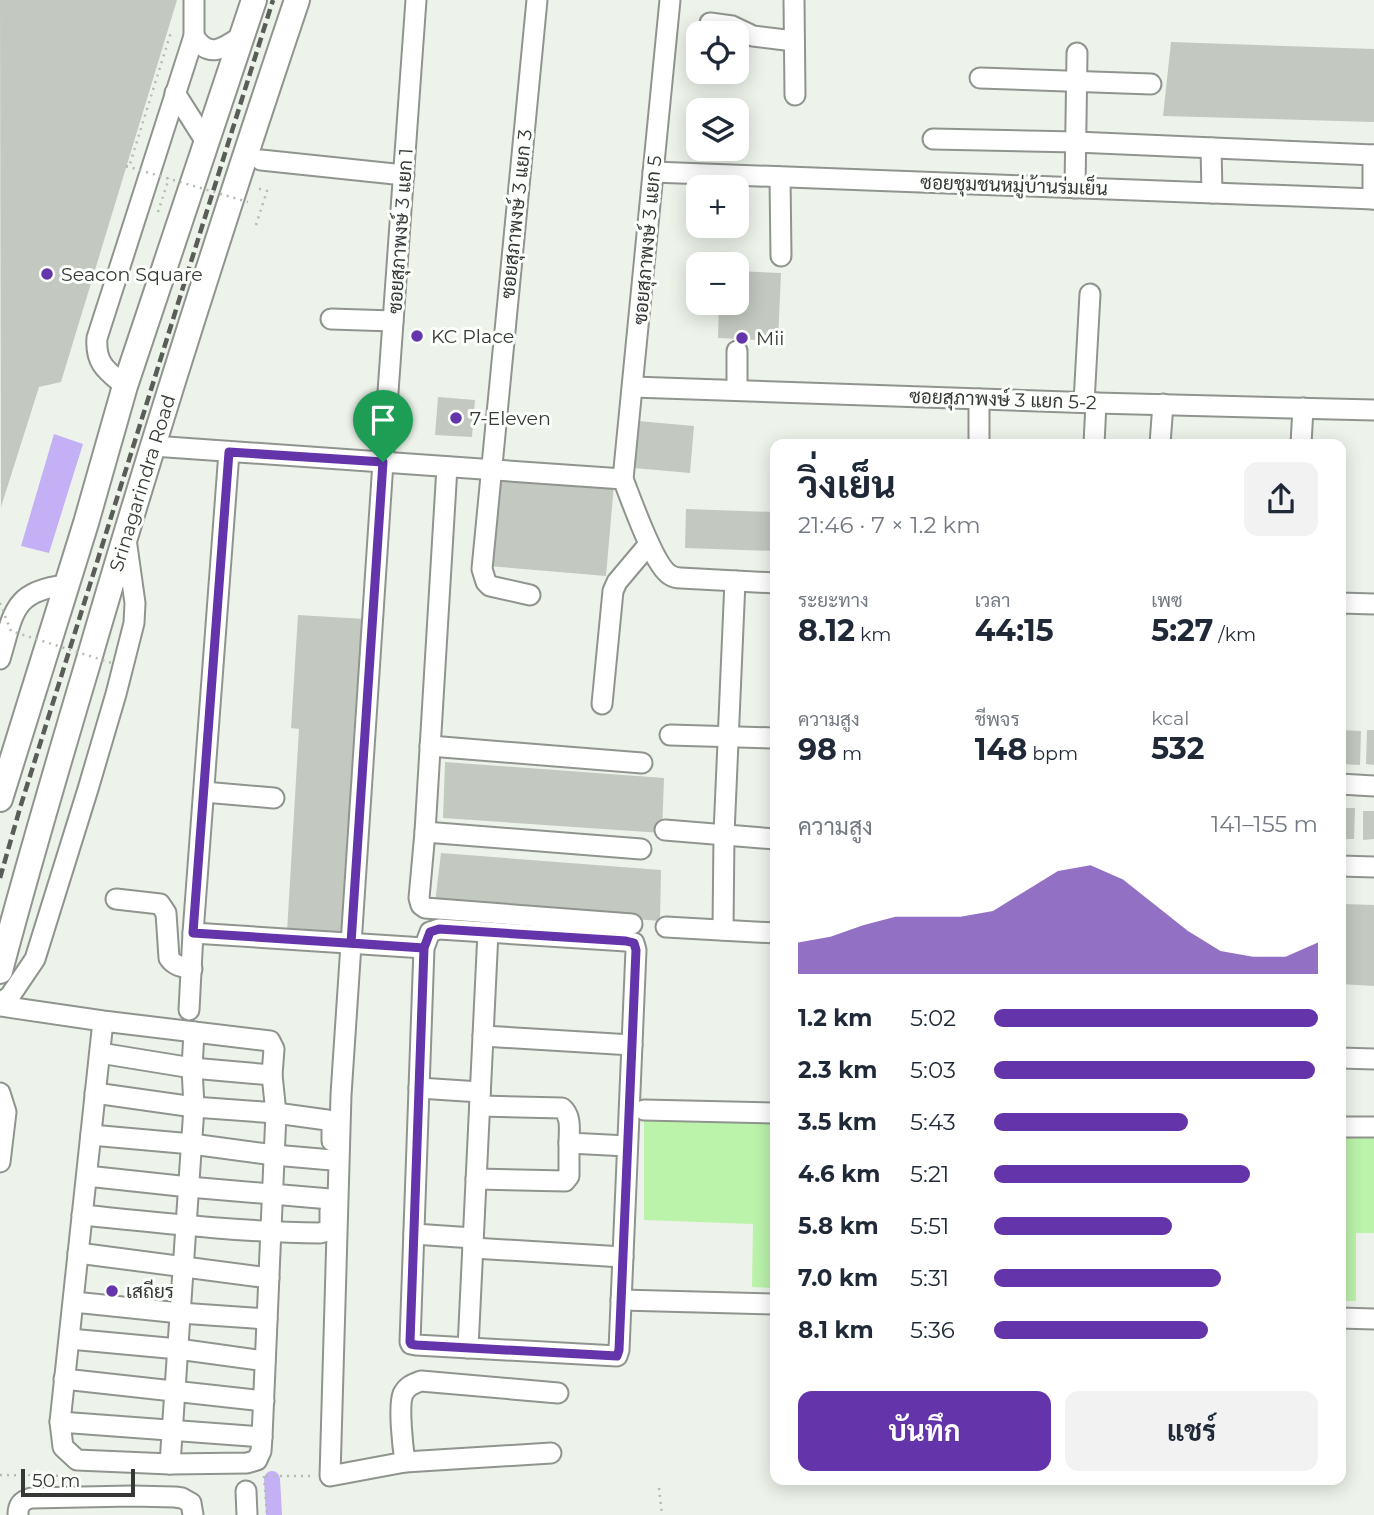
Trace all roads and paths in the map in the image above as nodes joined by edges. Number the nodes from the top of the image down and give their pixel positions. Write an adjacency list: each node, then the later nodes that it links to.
1 (194, 0): 11 (street)
2 (254, 0): 10 (main road)
3 (298, 0): 53 (main road, Srinagarindra Road)
4 (416, 0): 26 (street, ซอยสุภาพงษ์ 3 แยก 1)
5 (537, 0): 57 (street, ซอยสุภาพงษ์ 3 แยก 3)
6 (670, 0): 25 (street, ซอยสุภาพงษ์ 3 แยก 5)
7 (794, 0): 12 (street)
8 (171, 32): 28 (path, bridge)
9 (749, 34): 12 (street)
10 (243, 35): 11 (street); 20 (main road)
11 (194, 36): 17 (street)
12 (794, 41): 18 (street)
13 (1077, 53): 15 (street)
14 (980, 78): 15 (street)
15 (1077, 80): 16 (street); 21 (street)
16 (1151, 83)
17 (174, 93): 20 (street); 41 (street)
18 (795, 95)
19 (933, 139): 21 (street)
20 (206, 142): 41 (main road)
21 (1076, 142): 22 (street); 29 (street)
22 (1211, 148): 23 (street); 31 (street)
23 (1373, 155): 32 (street)
24 (261, 160): 26 (street)
25 (653, 172): 27 (street, ซอยชุมชนหมู่บ้านร่มเย็น); 42 (street, ซอยสุภาพงษ์ 3 แยก 5)
26 (404, 175): 39 (street, ซอยสุภาพงษ์ 3 แยก 1)
27 (780, 177): 29 (street, ซอยชุมชนหมู่บ้านร่มเย็น); 36 (street)
28 (169, 178): 33 (path, bridge); 34 (path)
29 (1075, 188): 31 (street, ซอยชุมชนหมู่บ้านร่มเย็น)
30 (260, 189): 35 (path)
31 (1212, 193): 32 (street, ซอยชุมชนหมู่บ้านร่มเย็น)
32 (1373, 199)
33 (248, 202)
34 (158, 212)
35 (256, 225)
36 (781, 256)
37 (1090, 294): 45 (street)
38 (331, 319): 39 (street)
39 (393, 321): 55 (street, ซอยสุภาพงษ์ 3 แยก 1)
40 (737, 351): 43 (street)
41 (125, 386): 63 (main road)
42 (633, 387): 43 (street, ซอยสุภาพงษ์ 3 แยก 5-2); 58 (street, ซอยสุภาพงษ์ 3 แยก 5)
43 (737, 390): 44 (street, ซอยสุภาพงษ์ 3 แยก 5-2)
44 (979, 399): 45 (street, ซอยสุภาพงษ์ 3 แยก 5-2); 49 (street)
45 (1090, 402): 46 (street, ซอยสุภาพงษ์ 3 แยก 5-2); 50 (street)
46 (1163, 404): 47 (street, ซอยสุภาพงษ์ 3 แยก 5-2); 51 (street)
47 (1303, 408): 48 (street, ซอยสุภาพงษ์ 3 แยก 5-2); 52 (street)
48 (1374, 410)
49 (979, 439)
50 (1094, 439)
51 (1160, 439)
52 (1301, 439)
53 (153, 446): 54 (street); 59 (main road, Srinagarindra Road)
54 (229, 452): 55 (street); 78 (street)
55 (383, 462): 56 (street); 95 (street, ซอยสุภาพงษ์ 3 แยก 1)
56 (447, 467): 57 (street); 74 (street)
57 (491, 470): 58 (street); 64 (street, ซอยสุภาพงษ์ 3 แยก 3)
58 (624, 479): 60 (street)
59 (125, 533): 98 (main road, Srinagarindra Road); 99 (street)
60 (649, 544): 61 (street); 70 (street)
61 (736, 581): 62 (street); 72 (street)
62 (770, 583)
63 (66, 585): 68 (street); 80 (main road)
64 (530, 595)
65 (0, 603): 69 (path, bridge)
66 (1346, 603): 67 (street)
67 (1374, 604)
68 (0, 659)
69 (115, 664)
70 (602, 704)
71 (670, 735): 72 (street)
72 (728, 735): 73 (street); 83 (street)
73 (770, 738)
74 (430, 747): 75 (street); 82 (street)
75 (642, 763)
76 (1346, 784): 77 (street)
77 (1374, 786)
78 (204, 792): 79 (street); 93 (street)
79 (274, 798)
80 (0, 799)
81 (665, 830): 83 (street)
82 (425, 832): 85 (street); 89 (street)
83 (724, 834): 84 (street); 91 (street)
84 (770, 839)
85 (641, 849)
86 (1346, 866): 87 (street)
87 (1374, 867)
88 (116, 899): 97 (street)
89 (632, 925)
90 (666, 927): 91 (street)
91 (723, 930): 94 (street)
92 (488, 932): 96 (street); 103 (street); 104 (street)
93 (193, 933): 95 (street); 97 (street)
94 (770, 933)
95 (351, 943): 96 (street); 160 (street, ซอยสุภาพงษ์ 3 แยก 1)
96 (424, 948): 110 (street)
97 (192, 969): 100 (street)
98 (0, 971)
99 (0, 1005): 101 (street)
100 (189, 1010)
101 (103, 1021): 102 (street); 105 (street)
102 (194, 1032): 108 (street); 109 (street)
103 (483, 1036): 104 (street); 113 (street)
104 (632, 1045): 123 (street)
105 (100, 1053): 108 (street); 112 (street)
106 (1346, 1058): 107 (street)
107 (1374, 1059)
108 (192, 1068): 109 (street); 114 (street)
109 (272, 1075): 117 (street)
110 (419, 1088): 113 (street); 135 (street)
111 (0, 1093): 126 (street)
112 (95, 1093): 114 (street); 120 (street)
113 (480, 1099): 121 (street); 128 (street)
114 (194, 1107): 117 (street); 122 (street)
115 (644, 1110): 116 (street)
116 (770, 1113)
117 (276, 1114): 124 (street); 125 (street)
118 (1346, 1127): 119 (street)
119 (1374, 1127)
120 (91, 1135): 122 (street); 127 (street)
121 (569, 1143): 123 (street); 128 (street)
122 (192, 1144): 124 (street); 129 (street)
123 (627, 1146): 138 (street)
124 (274, 1155): 125 (street); 130 (street)
125 (332, 1160): 131 (street)
126 (0, 1162)
127 (87, 1176): 129 (street); 132 (street)
128 (476, 1179): 136 (street)
129 (189, 1187): 130 (street); 133 (street)
130 (273, 1194): 131 (street); 134 (street)
131 (330, 1199): 134 (street)
132 (82, 1215): 133 (street); 137 (street)
133 (186, 1226): 134 (street); 139 (street)
134 (271, 1232): 140 (street)
135 (414, 1234): 136 (street); 149 (street)
136 (473, 1243): 138 (street); 149 (street)
137 (78, 1253): 139 (street); 142 (street)
138 (623, 1256): 141 (street)
139 (183, 1265): 140 (street); 144 (street)
140 (269, 1278): 146 (street)
141 (622, 1300): 143 (street); 149 (street)
142 (74, 1302): 144 (street); 148 (street)
143 (770, 1304)
144 (180, 1313): 146 (street); 150 (street)
145 (1346, 1318): 147 (street)
146 (267, 1319): 151 (street)
147 (1374, 1319)
148 (70, 1339): 150 (street); 152 (street)
149 (468, 1348)
150 (178, 1349): 151 (street); 153 (street)
151 (265, 1361): 155 (street)
152 (64, 1379): 153 (street); 156 (street)
153 (175, 1390): 155 (street); 157 (street)
154 (558, 1393): 160 (street)
155 (264, 1401): 158 (street)
156 (60, 1422): 157 (street); 161 (street)
157 (172, 1431): 158 (street); 161 (street)
158 (262, 1437): 161 (street)
159 (551, 1453): 160 (street)
160 (405, 1462)
161 (170, 1464)
162 (264, 1476): 168 (path)
163 (659, 1488): 169 (path)
164 (246, 1491): 167 (street)
165 (18, 1515): 166 (street)
166 (193, 1515)
167 (247, 1515)
168 (267, 1515)
169 (662, 1515)

